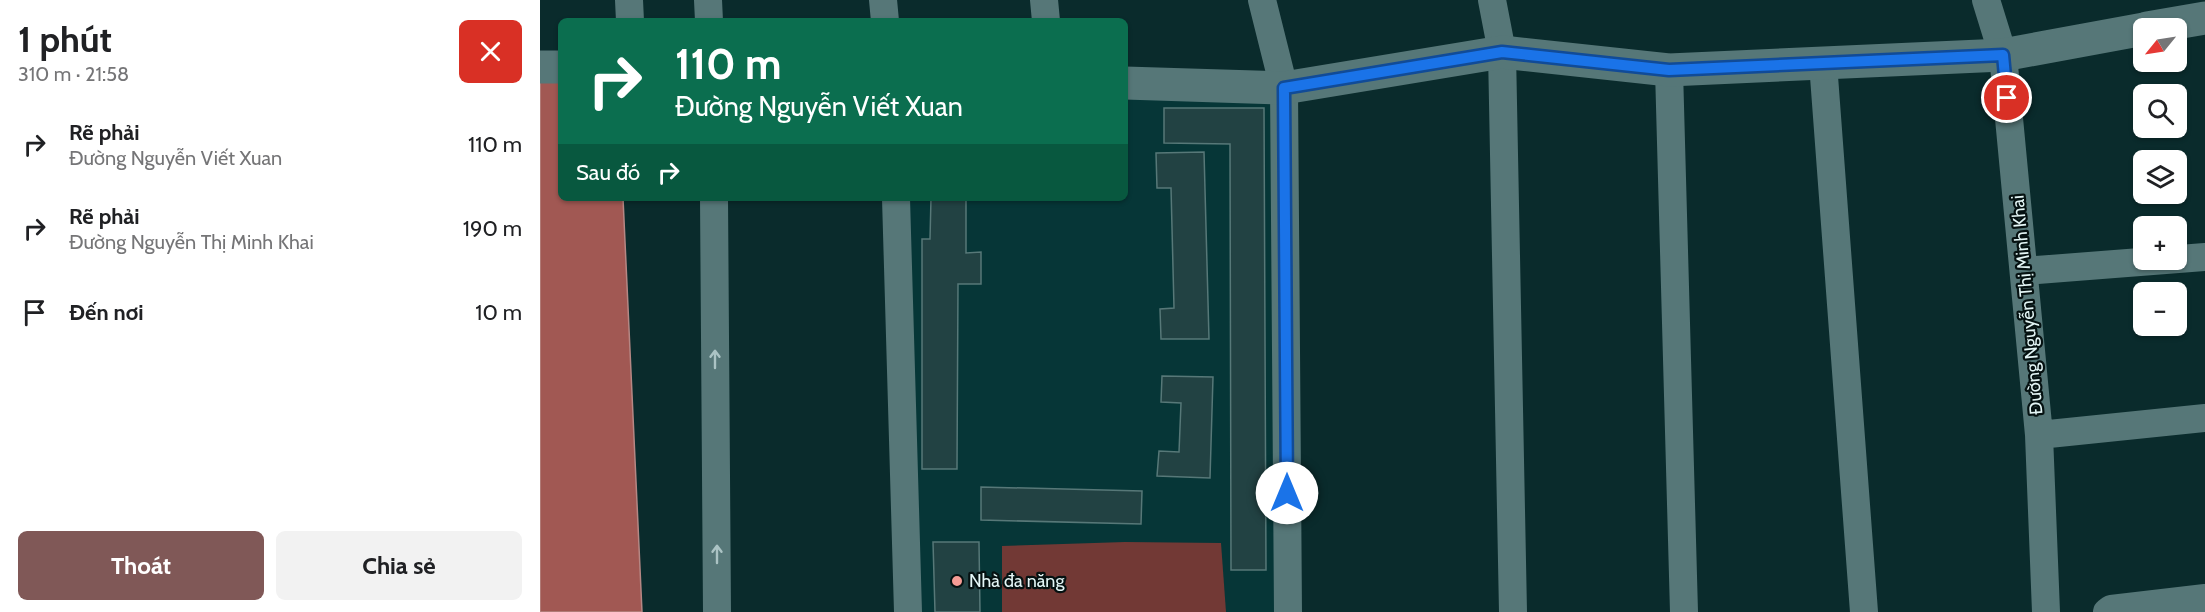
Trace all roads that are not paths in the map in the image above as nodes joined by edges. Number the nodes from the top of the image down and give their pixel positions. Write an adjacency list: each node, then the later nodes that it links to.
1 (629, 0): 8 (street)
2 (708, 0): 9 (street)
3 (883, 0): 10 (street)
4 (1044, 0): 11 (street)
5 (1262, 0): 22 (street)
6 (1492, 0): 15 (street)
7 (1986, 0): 16 (street, Đường Nguyễn Thị Minh Khai)
8 (630, 18)
9 (709, 18)
10 (885, 18)
11 (1046, 18)
12 (2205, 18): 13 (street)
13 (2187, 21)
14 (2133, 31): 16 (street)
15 (1502, 52): 20 (street); 22 (street); 33 (street)
16 (2003, 55): 17 (street); 26 (street, Đường Nguyễn Thị Minh Khai)
17 (1823, 63): 20 (street); 35 (street)
18 (540, 67): 19 (street)
19 (558, 67)
20 (1669, 70): 34 (street)
21 (1128, 83): 22 (street)
22 (1284, 88): 32 (street)
23 (714, 201): 30 (street, one-way to 23)
24 (896, 201): 31 (street)
25 (2205, 257): 26 (street)
26 (2024, 271): 28 (street, Đường Nguyễn Thị Minh Khai)
27 (2205, 418): 28 (street)
28 (2039, 435): 36 (street, Đường Nguyễn Thị Minh Khai)
29 (2205, 598): 37 (street)
30 (717, 612)
31 (908, 612)
32 (1288, 612)
33 (1513, 612)
34 (1684, 612)
35 (1864, 612)
36 (2046, 612)
37 (2107, 612)

